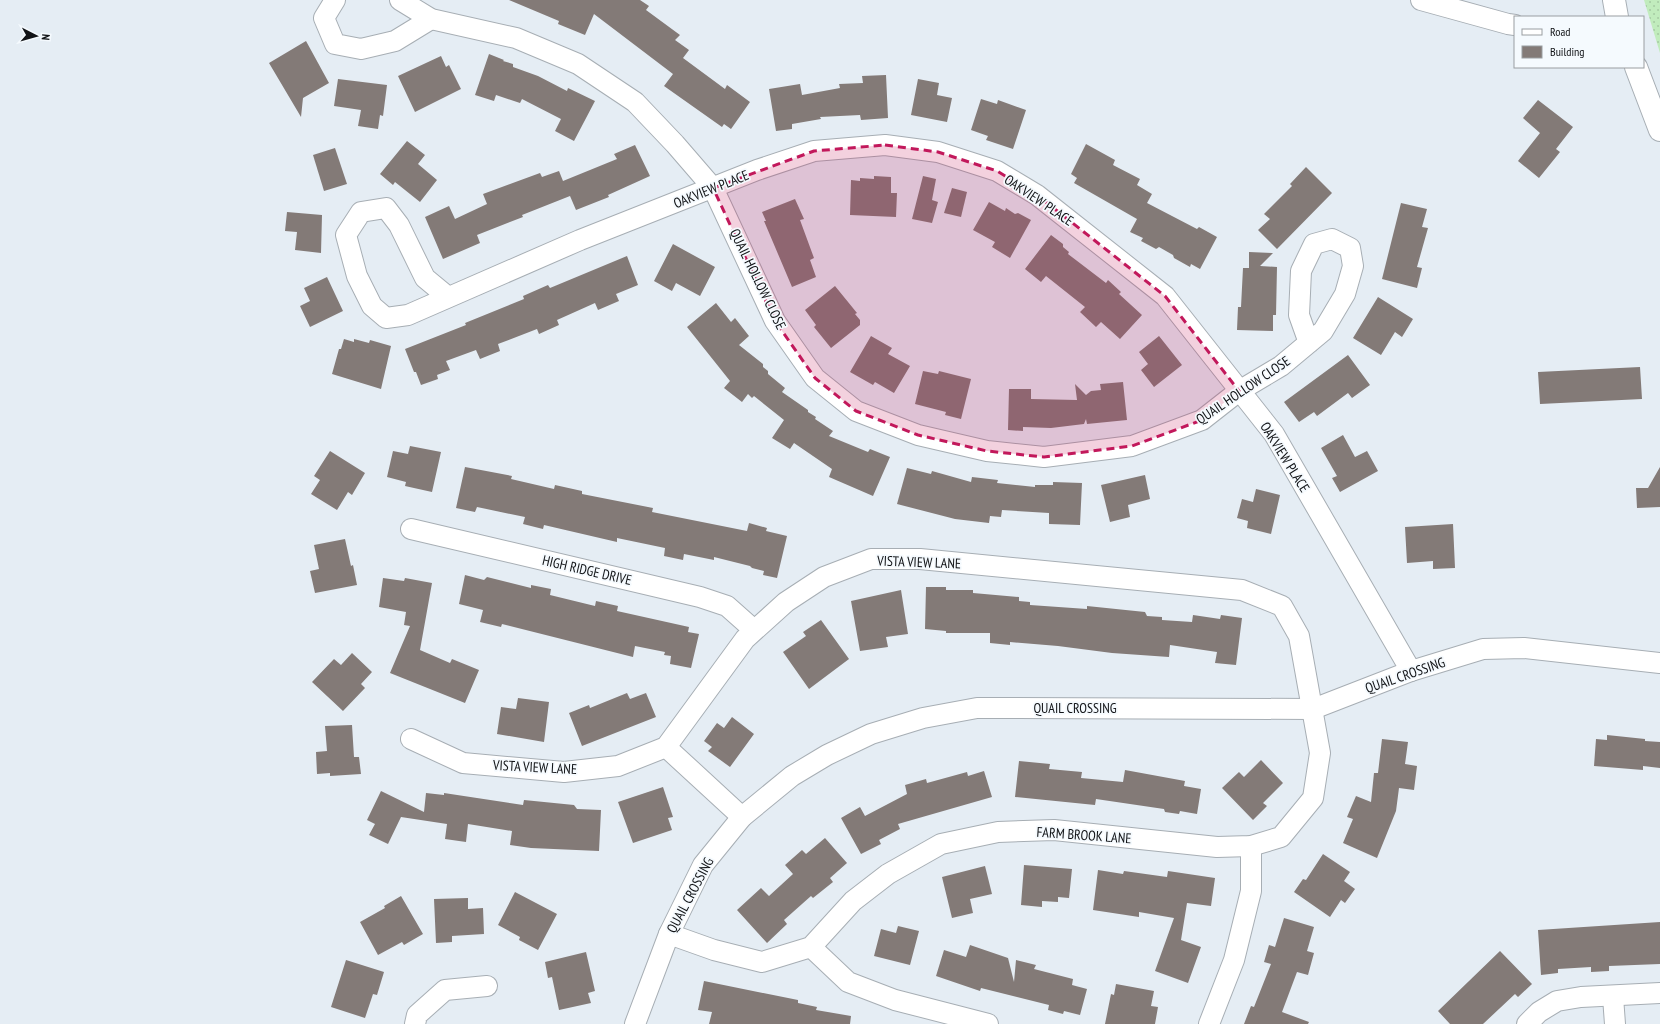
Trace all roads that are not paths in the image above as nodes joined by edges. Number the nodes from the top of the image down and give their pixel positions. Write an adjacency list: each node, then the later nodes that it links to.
1 (335, 0): 6 (street)
2 (400, 0): 6 (street, QUAIL HOLLOW CLOSE)
3 (1421, 0): 7 (street)
4 (1614, 0): 5 (main road)
5 (1617, 16)
6 (431, 19): 10 (street, QUAIL HOLLOW CLOSE)
7 (1514, 25)
8 (1636, 68): 9 (main road)
9 (1660, 130)
10 (713, 188): 11 (street, OAKVIEW PLACE); 13 (street, OAKVIEW PLACE); 13 (street, QUAIL HOLLOW CLOSE)
11 (448, 297): 11 (street, OAKVIEW PLACE)
12 (1309, 343): 13 (street, QUAIL HOLLOW CLOSE)
13 (1238, 391): 17 (street, OAKVIEW PLACE)
14 (411, 528): 15 (street, HIGH RIDGE DRIVE)
15 (754, 630): 18 (street, VISTA VIEW LANE); 20 (street, VISTA VIEW LANE)
16 (1660, 663): 17 (street, QUAIL CROSSING)
17 (1411, 671): 18 (street, QUAIL CROSSING)
18 (1313, 709): 21 (street, QUAIL CROSSING); 22 (street, FARM BROOK LANE)
19 (411, 739): 20 (street, VISTA VIEW LANE)
20 (666, 747): 21 (street)
21 (742, 817): 23 (street, QUAIL CROSSING)
22 (1251, 846): 24 (street, FARM BROOK LANE); 31 (street)
23 (669, 934): 24 (street); 29 (street, QUAIL CROSSING)
24 (811, 947): 30 (street)
25 (487, 986): 28 (street)
26 (1660, 994): 27 (street)
27 (1613, 997): 32 (street); 33 (street)
28 (415, 1024)
29 (635, 1024)
30 (988, 1024)
31 (1209, 1024)
32 (1527, 1024)
33 (1615, 1024)

